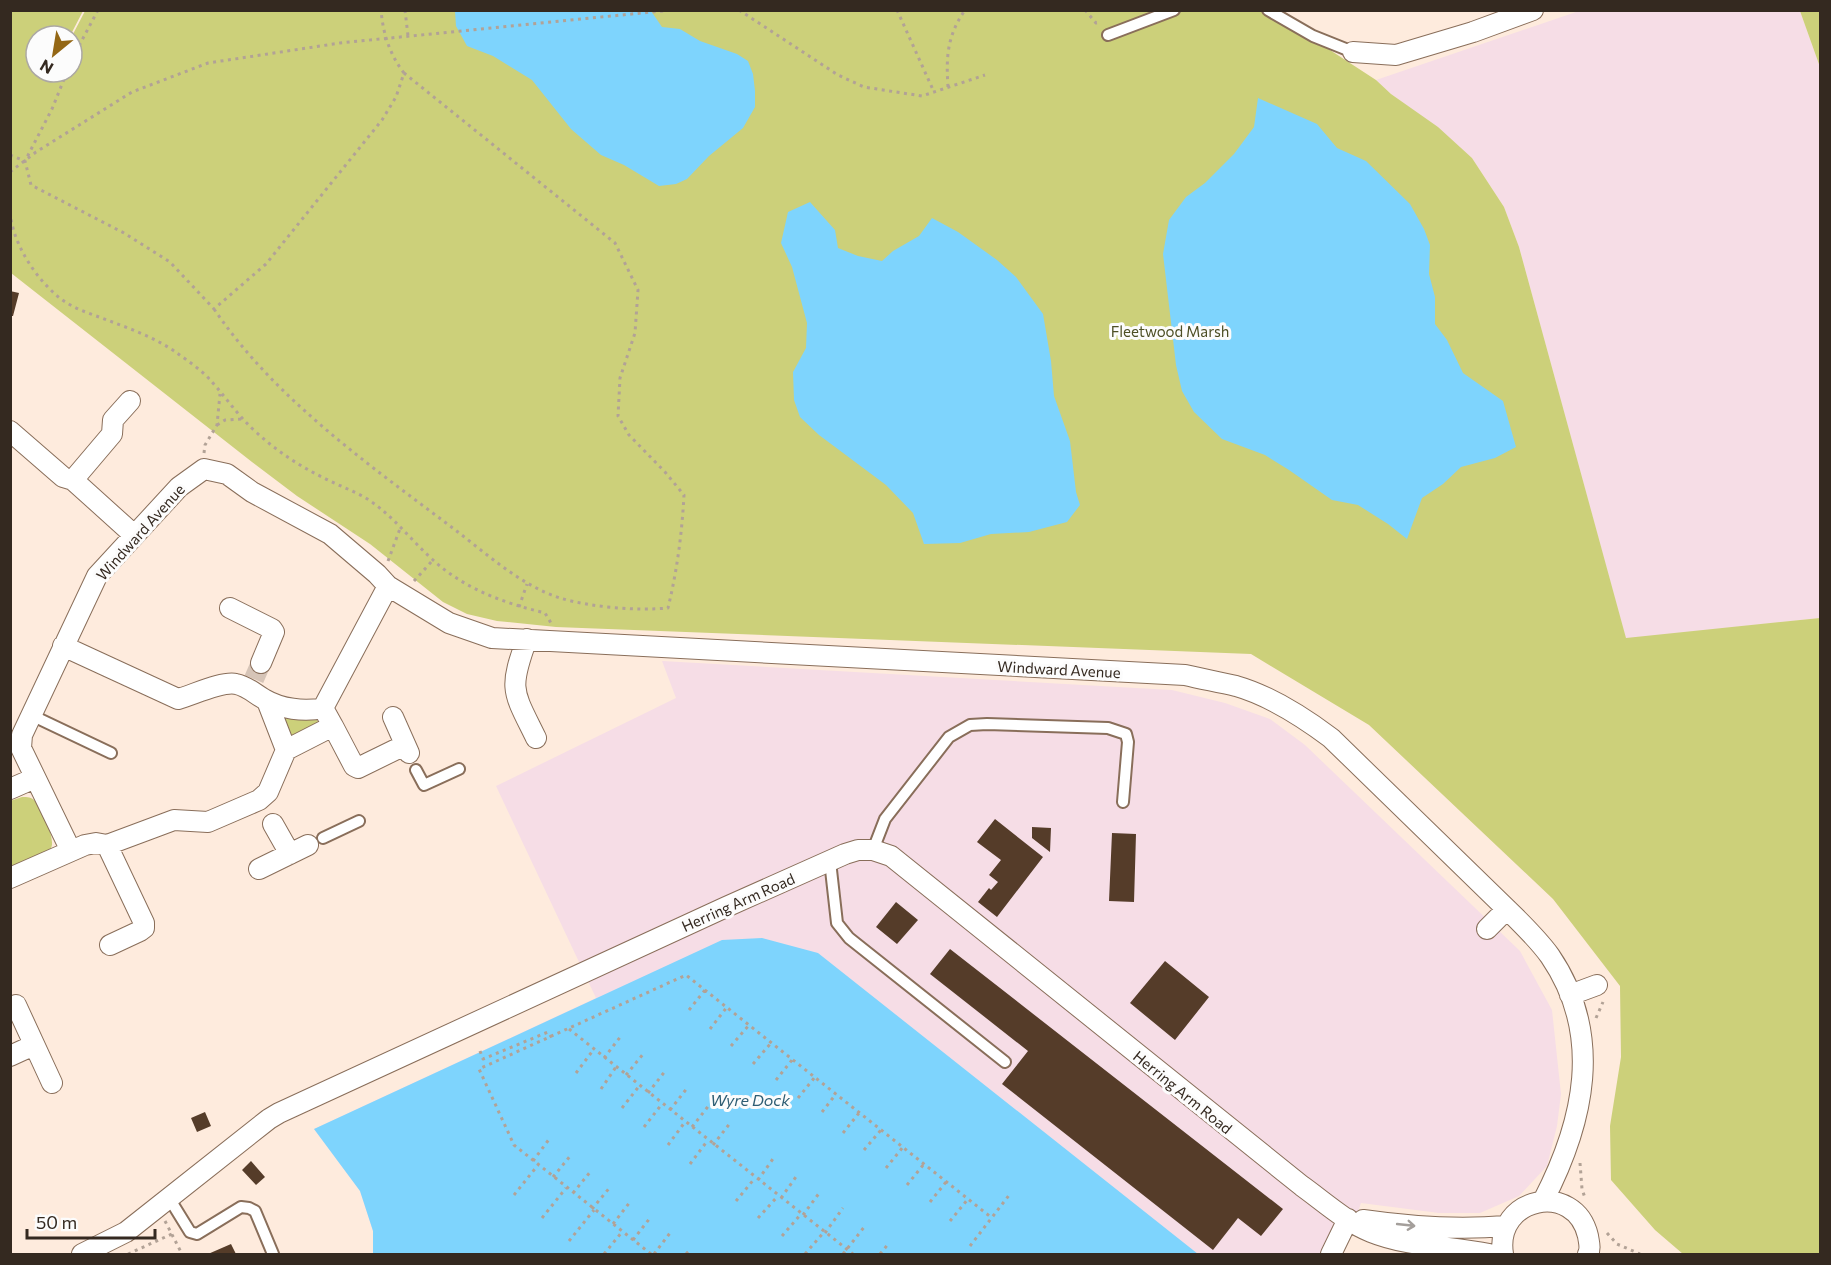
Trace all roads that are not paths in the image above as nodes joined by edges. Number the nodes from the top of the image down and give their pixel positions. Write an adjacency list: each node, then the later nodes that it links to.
1 (1174, 10): 4 (lane)
2 (1268, 10): 5 (lane)
3 (1533, 10): 5 (street)
4 (1108, 34)
5 (1353, 52)
6 (130, 401): 8 (street)
7 (10, 431): 8 (street)
8 (73, 480): 9 (street)
9 (134, 535): 10 (street, Windward Avenue); 13 (street, Windward Avenue)
10 (390, 585): 12 (street, Windward Avenue); 16 (street)
11 (230, 608): 14 (street)
12 (527, 639): 20 (street); 38 (street, Windward Avenue)
13 (63, 646): 14 (street); 17 (street, Windward Avenue)
14 (255, 677): 15 (street)
15 (267, 701): 16 (street); 21 (street)
16 (323, 708): 19 (street)
17 (31, 715): 22 (lane); 25 (street, Windward Avenue)
18 (393, 717): 23 (street)
19 (333, 726): 21 (street); 23 (street)
20 (536, 738)
21 (286, 750): 28 (street)
22 (111, 753)
23 (410, 756): 24 (lane)
24 (459, 769)
25 (34, 778): 26 (street); 33 (street, Windward Avenue)
26 (10, 789)
27 (1123, 802): 32 (lane)
28 (265, 810): 31 (street); 34 (street)
29 (359, 821): 30 (lane)
30 (316, 842): 34 (street)
31 (107, 845): 33 (street); 40 (street)
32 (873, 850): 35 (street, Herring Arm Road); 52 (street, Herring Arm Road)
33 (71, 851): 37 (street)
34 (290, 854): 36 (street)
35 (830, 861): 46 (lane); 50 (street, Herring Arm Road)
36 (260, 869)
37 (10, 878)
38 (1507, 909): 39 (street); 42 (street, Windward Avenue)
39 (1487, 930)
40 (110, 945)
41 (1597, 985): 42 (street)
42 (1570, 995): 48 (street, Windward Avenue)
43 (16, 1005): 44 (street)
44 (34, 1045): 45 (street); 47 (street)
45 (10, 1056)
46 (1005, 1062)
47 (52, 1083)
48 (1561, 1166): 49 (street, Windward Avenue); 51 (street, Windward Avenue)
49 (1543, 1201): 51 (street); 53 (street)
50 (163, 1202): 55 (street, Herring Arm Road); 56 (lane)
51 (1563, 1205): 54 (street)
52 (1348, 1219): 53 (street, one-way to 53); 57 (street); 58 (street, Herring Arm Road)
53 (1506, 1226): 59 (street)
54 (1592, 1253)
55 (82, 1254)
56 (273, 1254)
57 (1331, 1254)
58 (1489, 1254)
59 (1503, 1254)

